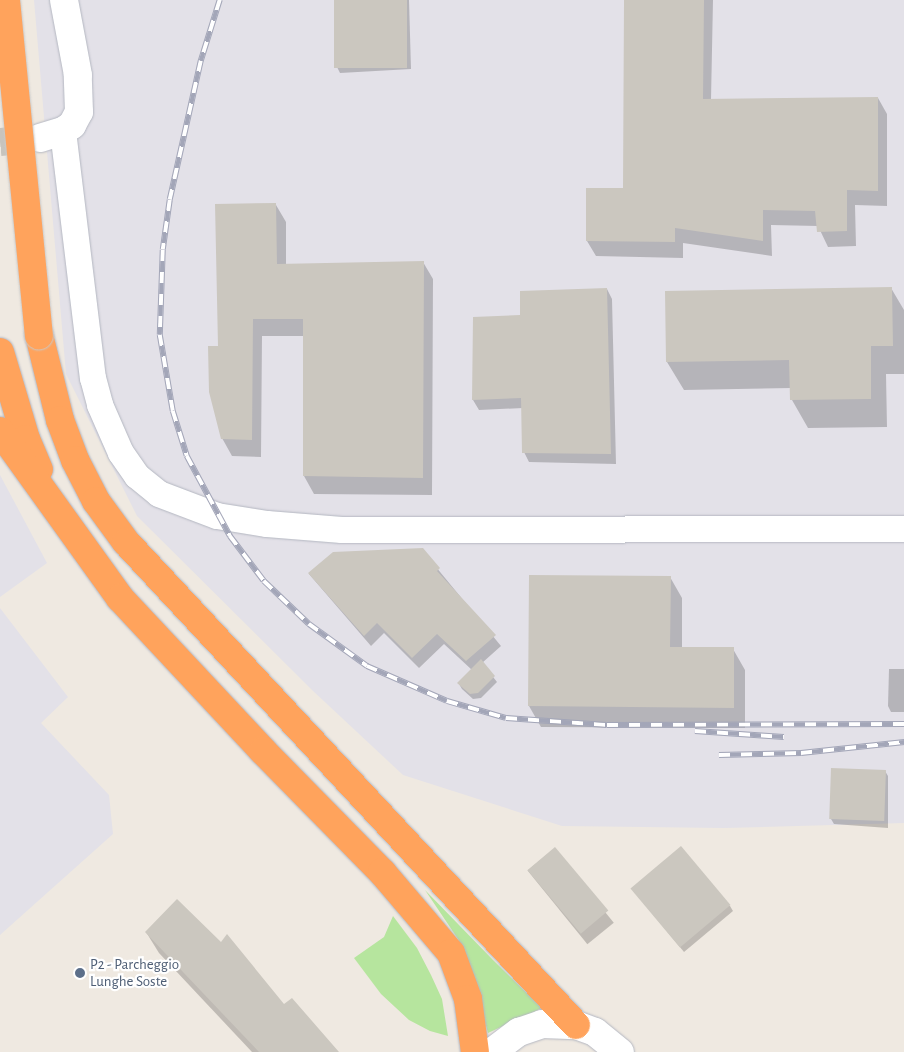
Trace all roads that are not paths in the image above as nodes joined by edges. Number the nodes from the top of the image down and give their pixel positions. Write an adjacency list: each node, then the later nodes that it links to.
1 (6, 0): 8 (highway, bridge)
2 (64, 0): 3 (street)
3 (51, 134): 6 (street)
4 (0, 352): 7 (highway)
5 (0, 431): 7 (highway)
6 (904, 529)
7 (86, 554): 9 (highway)
8 (576, 1025): 10 (street); 11 (street)
9 (475, 1052)
10 (492, 1052)
11 (620, 1052)

